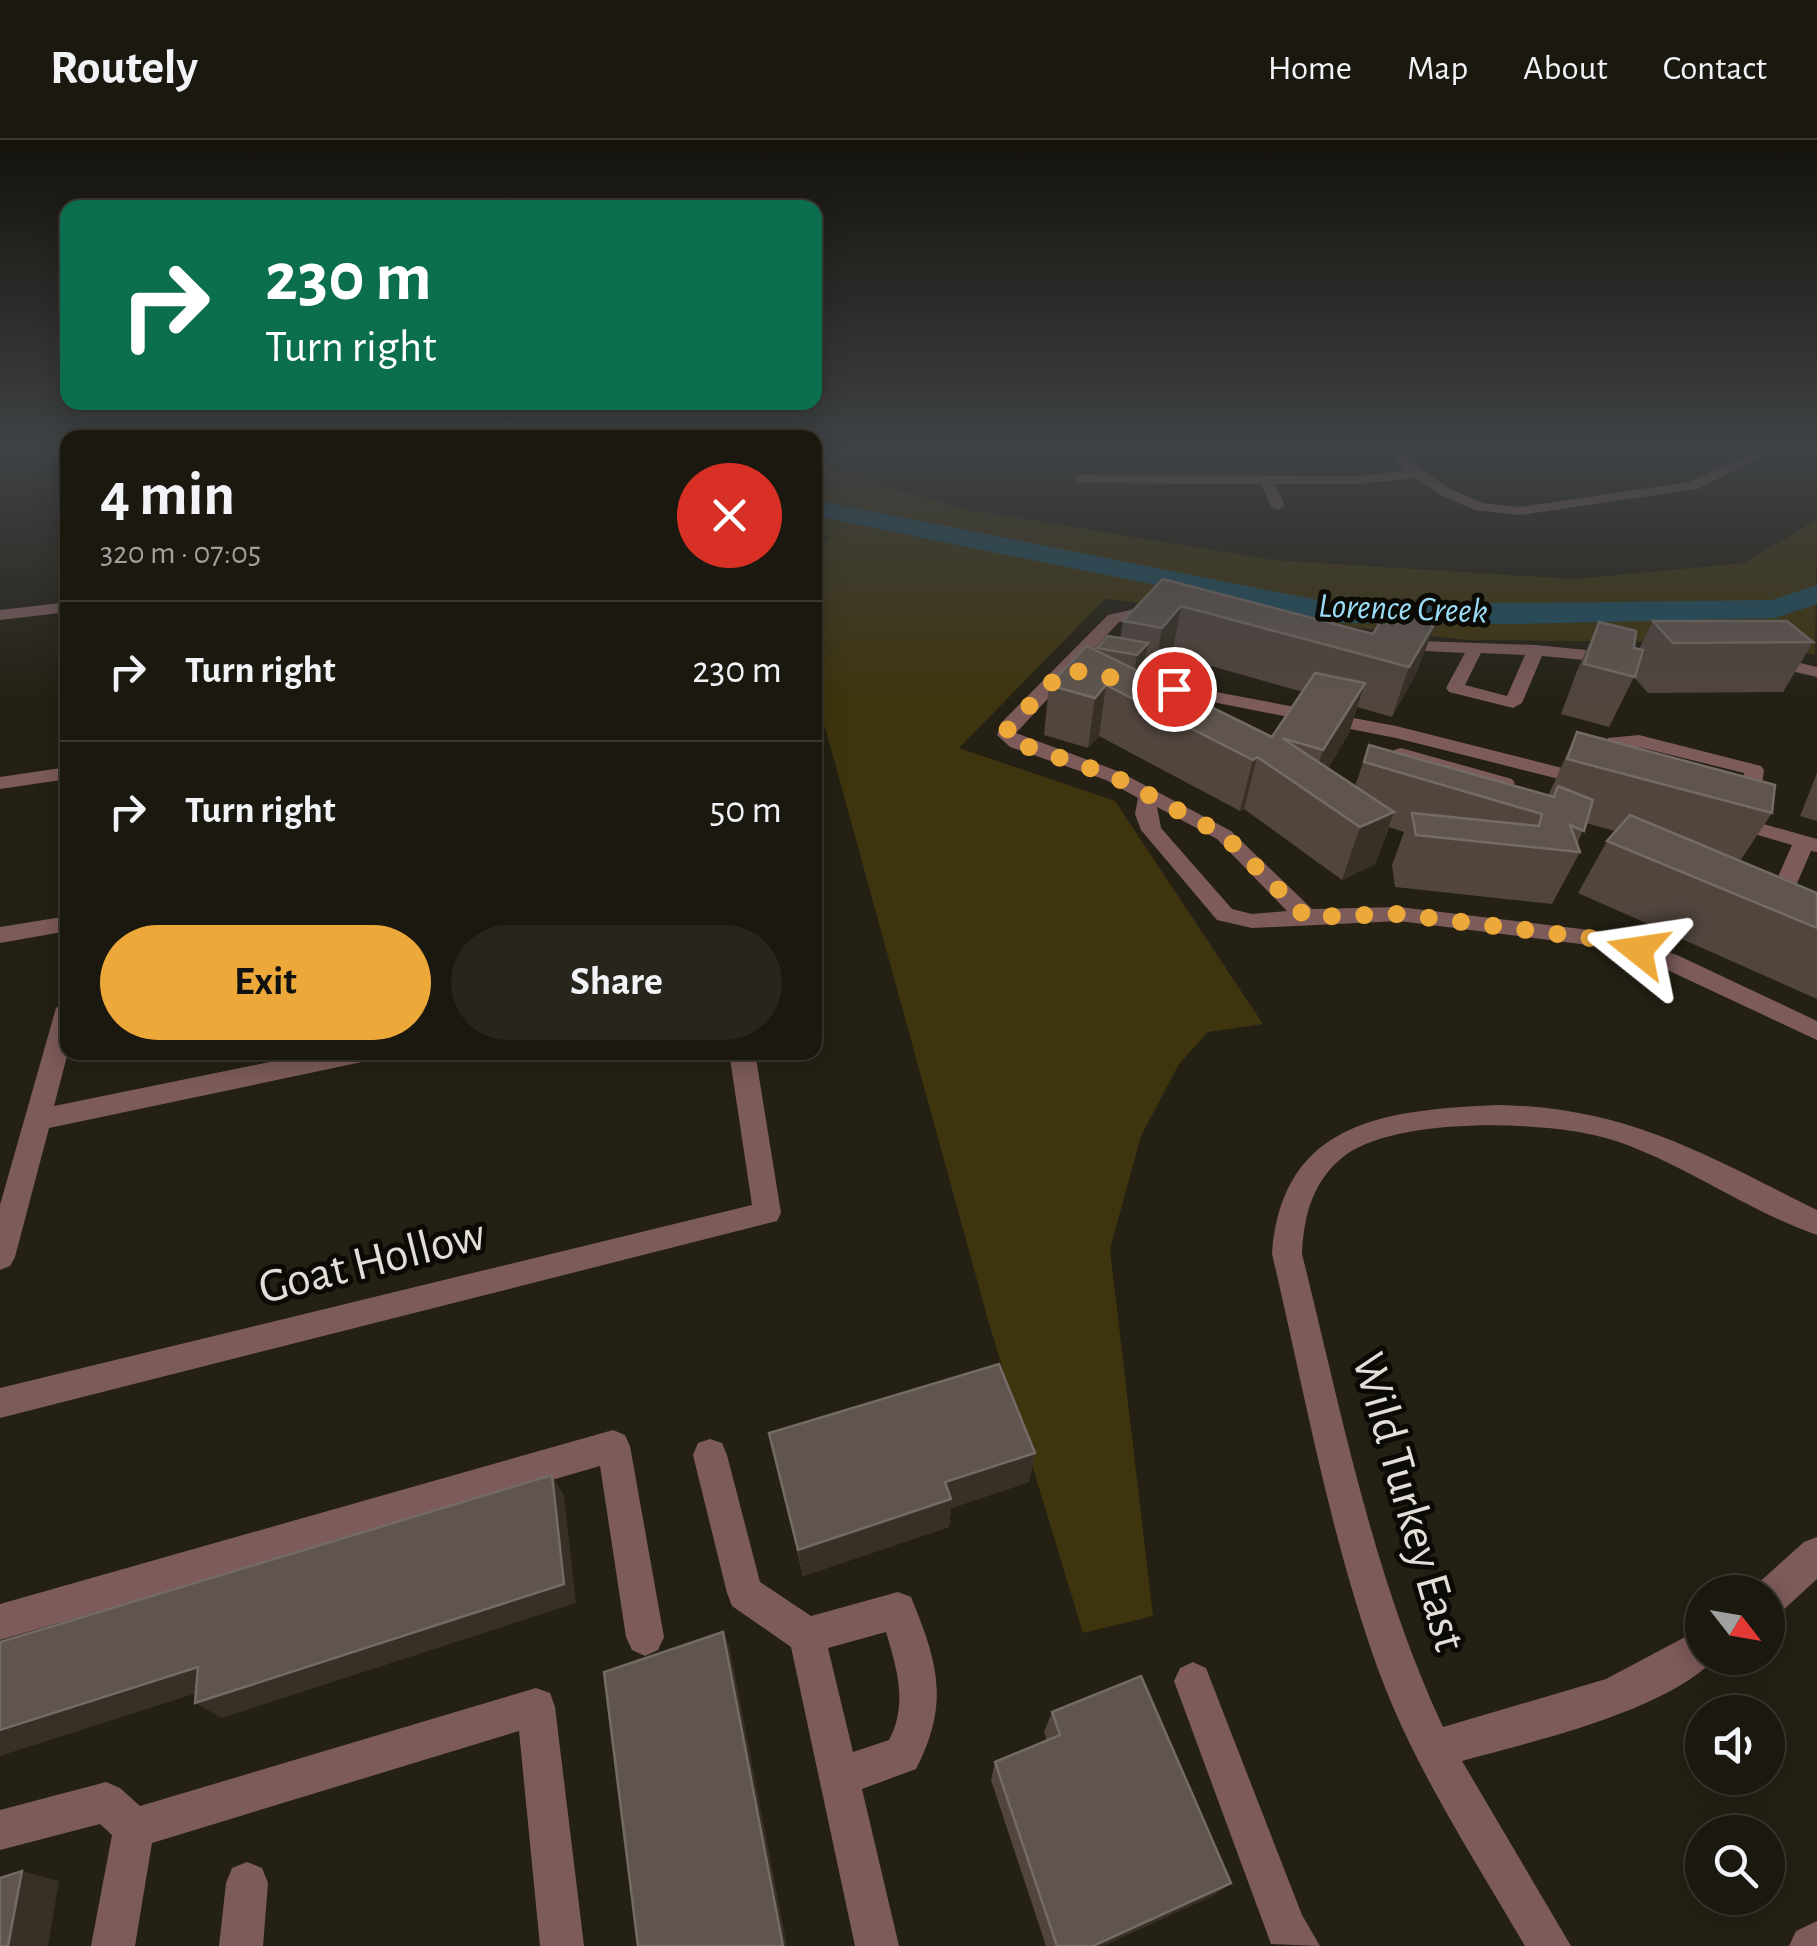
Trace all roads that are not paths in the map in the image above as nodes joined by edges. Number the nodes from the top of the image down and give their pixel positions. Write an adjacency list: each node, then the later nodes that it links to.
1 (60, 608): 2 (street)
2 (0, 615)
3 (1173, 618): 15 (street)
4 (1364, 643): 5 (street)
5 (1476, 647): 6 (street); 6 (street)
6 (1536, 650): 7 (street)
7 (1632, 658)
8 (1749, 659): 9 (street)
9 (1817, 672)
10 (1124, 680): 11 (street)
11 (1387, 749): 12 (street); 12 (street)
12 (1512, 761): 17 (street)
13 (60, 774): 14 (street)
14 (0, 784)
15 (1150, 795): 19 (street); 19 (street)
16 (1706, 814): 17 (street)
17 (1746, 825): 18 (street)
18 (1811, 844): 21 (street)
19 (1306, 917): 23 (street)
20 (60, 924): 22 (street)
21 (1817, 934)
22 (0, 935)
23 (1817, 1031)
24 (60, 1036): 27 (street)
25 (328, 1060): 27 (street)
26 (743, 1060): 30 (street, Goat Hollow)
27 (36, 1120): 29 (street)
28 (1817, 1223): 39 (street, Wild Turkey East)
29 (0, 1256)
30 (0, 1403)
31 (710, 1454): 35 (street)
32 (1817, 1555): 33 (street)
33 (1785, 1584)
34 (0, 1622): 36 (street)
35 (807, 1636): 40 (street); 40 (street)
36 (644, 1638)
37 (1685, 1660): 39 (street)
38 (1193, 1681): 48 (street)
39 (1433, 1749): 49 (street, Wild Turkey East)
40 (838, 1777): 47 (street)
41 (134, 1828): 42 (street); 44 (street); 46 (street)
42 (0, 1830)
43 (247, 1883): 45 (street)
44 (113, 1946)
45 (241, 1946)
46 (562, 1946)
47 (878, 1946)
48 (1298, 1946)
49 (1549, 1946)

